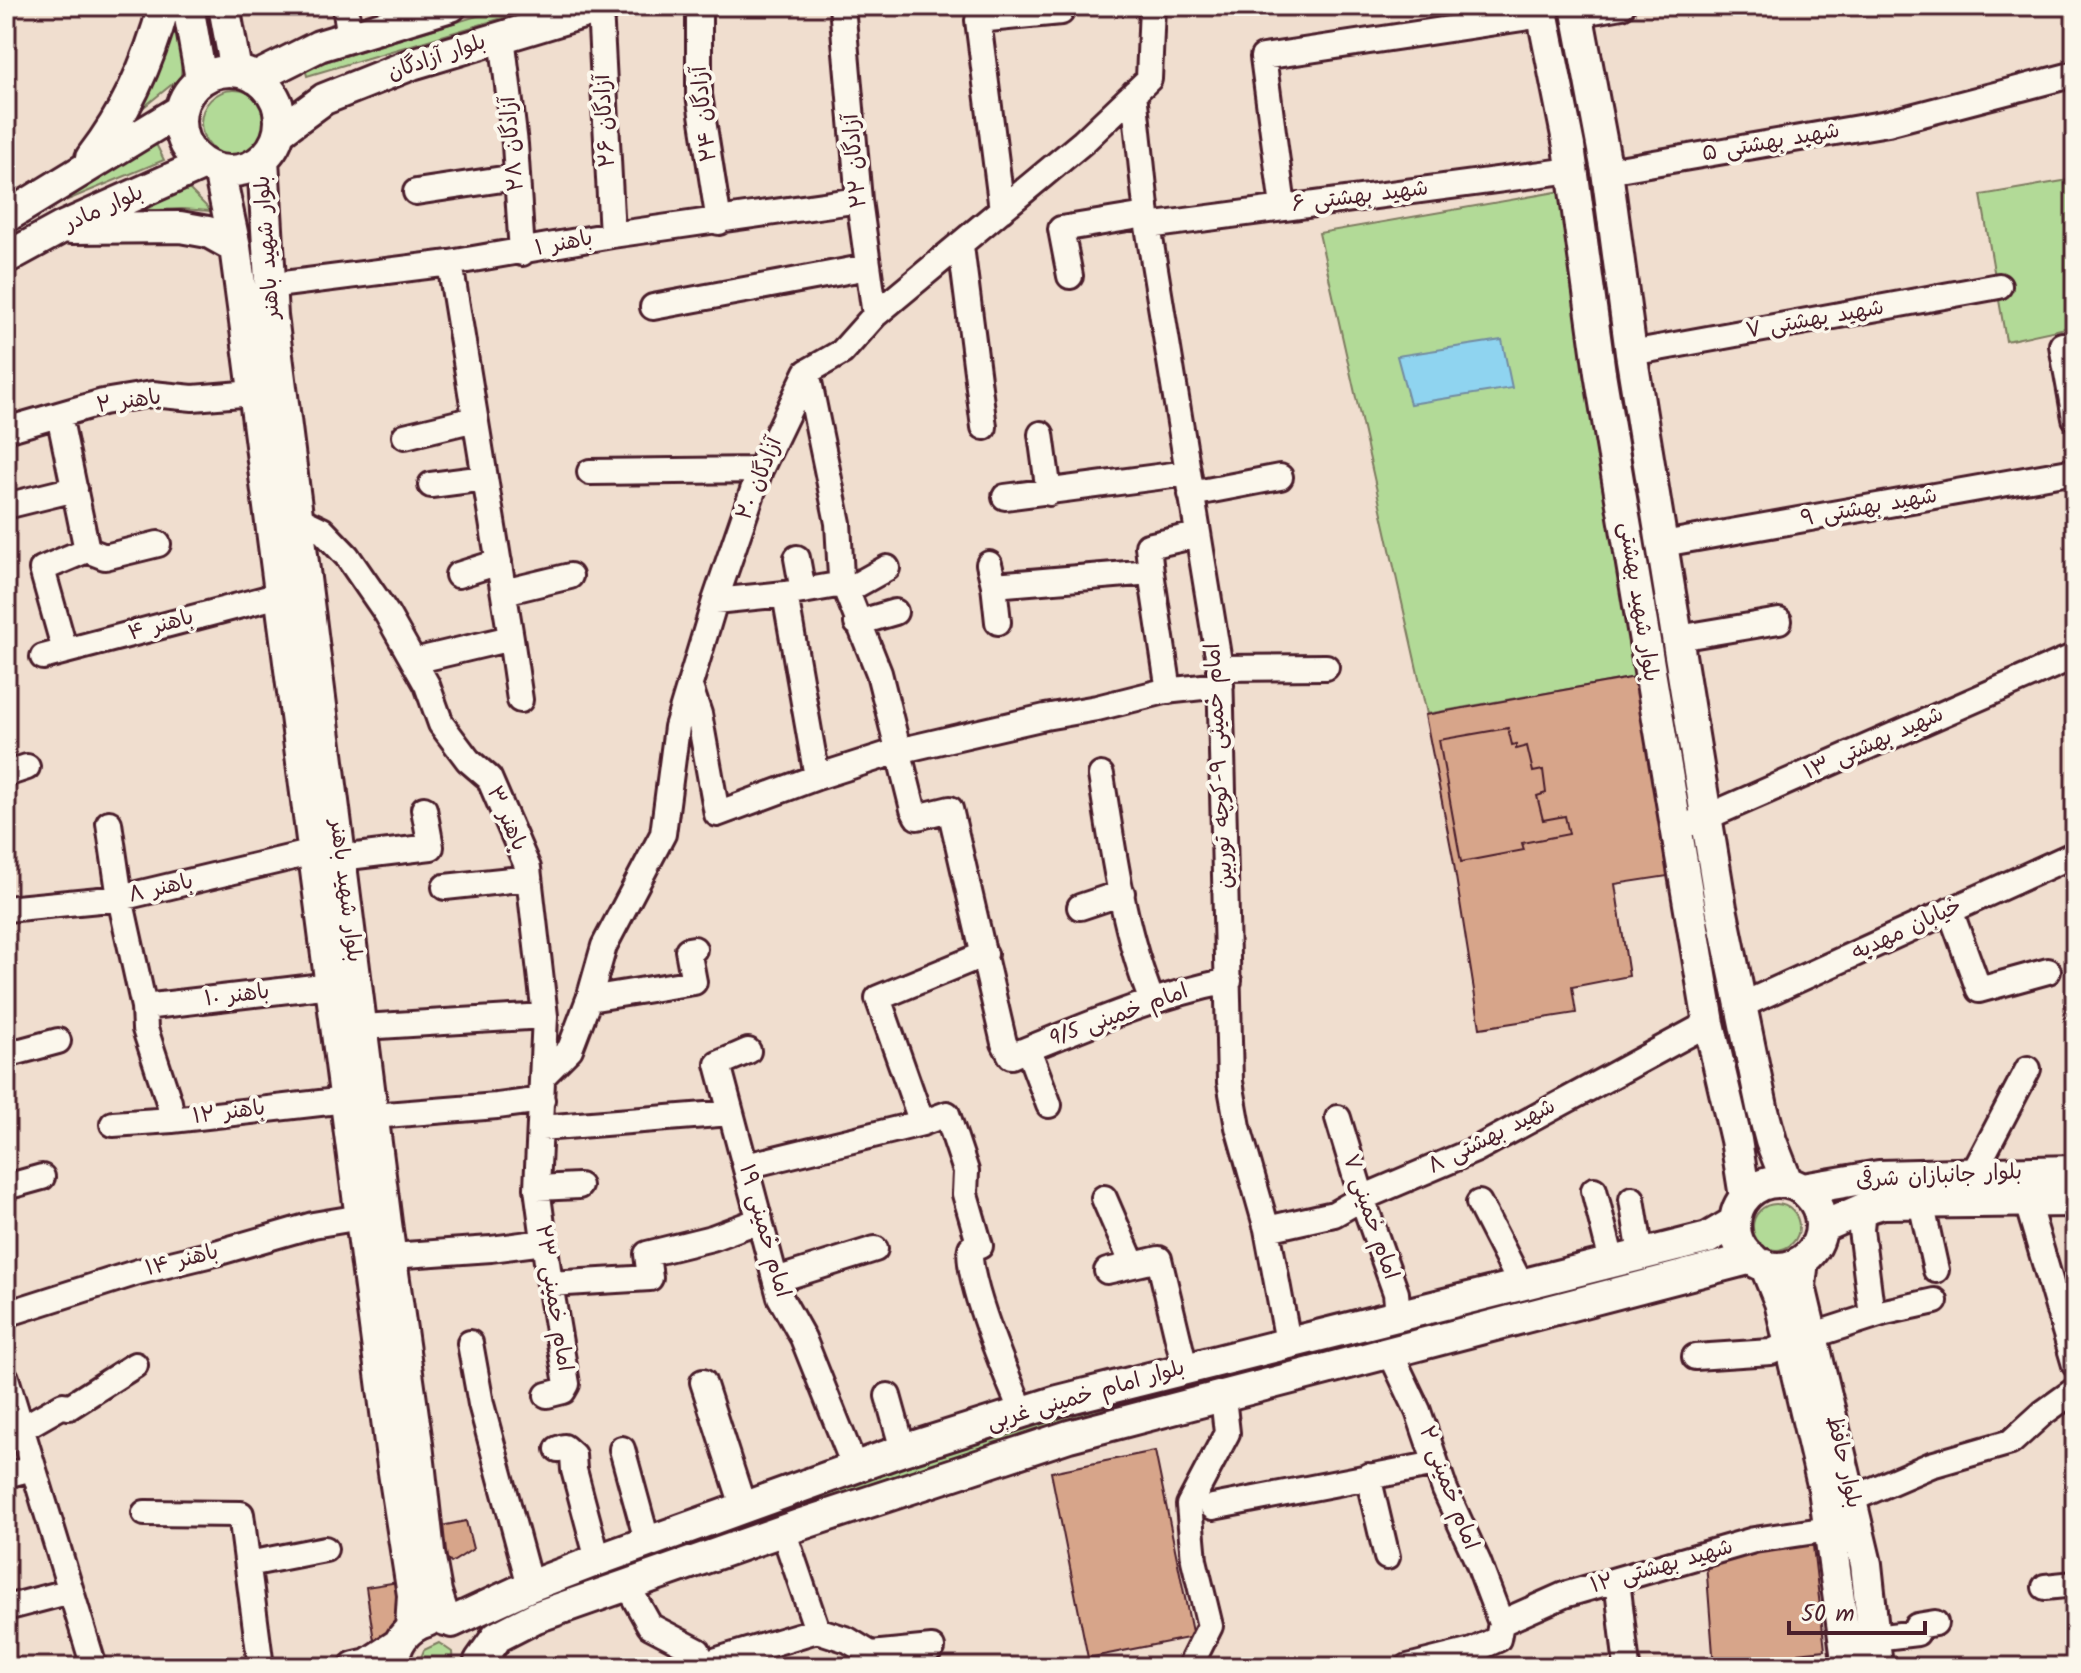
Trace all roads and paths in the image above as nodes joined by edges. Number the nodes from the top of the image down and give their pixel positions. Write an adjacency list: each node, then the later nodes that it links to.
1 (164, 6): 25 (main road)
2 (188, 6): 18 (main road)
3 (224, 6): 16 (main road)
4 (345, 6): 15 (street)
5 (451, 6): 15 (main road, بلوار آزادگان)
6 (699, 6): 35 (street, آزادگان ۲۴)
7 (842, 6): 30 (street, آزادگان ۲۲)
8 (1152, 6): 19 (street)
9 (1622, 6): 12 (street)
10 (603, 7): 14 (main road, بلوار آزادگان); 38 (street, آزادگان ۲۶)
11 (1542, 10): 26 (main road, بلوار شهید بهشتی); 31 (street)
12 (1576, 10): 27 (main road, بلوار شهید بهشتی)
13 (1061, 12): 32 (street)
14 (502, 36): 20 (main road, بلوار آزادگان); 28 (street, آزادگان ۲۸)
15 (350, 37): 16 (main road, بلوار آزادگان)
16 (246, 74): 18 (main road); 22 (main road)
17 (2075, 74): 27 (street, شهید بهشتی ۵)
18 (201, 79): 21 (main road)
19 (1134, 93): 32 (street); 34 (street, امام خمینی ۹-کوچه توربین)
20 (324, 99): 22 (main road, بلوار آزادگان); 37 (main road)
21 (181, 110): 24 (main road); 25 (main road, بلوار مادر)
22 (279, 132): 23 (main road)
23 (263, 159): 24 (main road); 37 (main road, بلوار شهید باهنر)
24 (211, 167): 36 (main road, بلوار مادر); 40 (main road, بلوار شهید باهنر)
25 (81, 170): 33 (main road, بلوار مادر)
26 (1572, 170): 27 (main road); 31 (street, شهید بهشتی ۶); 108 (main road, بلوار شهید بهشتی)
27 (1607, 171): 51 (main road, بلوار شهید بهشتی)
28 (516, 177): 29 (street); 41 (street, آزادگان ۲۸)
29 (416, 192)
30 (859, 200): 35 (street, باهنر ۱); 44 (street, آزادگان ۲۲)
31 (1283, 207): 34 (street, شهید بهشتی ۶)
32 (1002, 210): 39 (street)
33 (6, 217)
34 (1147, 220): 45 (street, شهید بهشتی ۶); 66 (street, امام خمینی ۹-کوچه توربین)
35 (719, 222): 38 (street, باهنر ۱)
36 (61, 228): 40 (main road); 42 (main road, بلوار مادر)
37 (266, 234): 46 (main road, بلوار شهید باهنر)
38 (612, 235): 41 (street, باهنر ۱)
39 (961, 246): 49 (street); 57 (street)
40 (235, 247): 53 (main road, بلوار شهید باهنر)
41 (522, 253): 43 (street, باهنر ۱)
42 (6, 258)
43 (450, 263): 46 (street, باهنر ۱); 56 (street)
44 (868, 267): 48 (street); 49 (street, آزادگان ۲۲)
45 (1070, 276)
46 (268, 286): 72 (main road, بلوار شهید باهنر)
47 (1999, 286): 51 (street, شهید بهشتی ۷)
48 (653, 307)
49 (875, 315): 52 (street)
50 (2062, 345): 55 (street)
51 (1631, 353): 75 (main road, بلوار شهید بهشتی)
52 (807, 372): 61 (street, آزادگان ۲۰); 83 (street)
53 (254, 393): 54 (street, باهنر ۲); 86 (main road, بلوار شهید باهنر)
54 (59, 415): 58 (street, باهنر ۲); 68 (street)
55 (2075, 418)
56 (475, 419): 60 (street); 65 (street)
57 (984, 427)
58 (6, 430)
59 (1041, 434): 69 (street)
60 (405, 436)
61 (760, 470): 63 (street); 87 (street, آزادگان ۲۰)
62 (2075, 471): 75 (street, شهید بهشتی ۹)
63 (590, 472)
64 (1280, 477): 66 (street)
65 (485, 478): 67 (street); 78 (street)
66 (1189, 483): 69 (street); 73 (street, امام خمینی ۹-کوچه توربین)
67 (431, 485)
68 (75, 489): 71 (street); 76 (street)
69 (1049, 493): 70 (street)
70 (1005, 497)
71 (10, 505)
72 (297, 518): 95 (street, باهنر ۳); 109 (main road, بلوار شهید باهنر)
73 (1197, 535): 80 (street); 97 (street, امام خمینی ۹-کوچه توربین)
74 (158, 544): 76 (street)
75 (1663, 544): 93 (main road, بلوار شهید بهشتی)
76 (87, 550): 86 (street, باهنر ۴)
77 (797, 558): 85 (street)
78 (499, 562): 81 (street); 84 (street)
79 (887, 568): 83 (street)
80 (1151, 572): 90 (street); 99 (street)
81 (458, 575)
82 (570, 576): 84 (street)
83 (845, 588): 85 (street); 91 (street)
84 (504, 592): 92 (street)
85 (794, 593): 87 (street); 103 (street)
86 (280, 595): 109 (main road, بلوار شهید باهنر)
87 (715, 601): 98 (street, آزادگان ۲۰)
88 (895, 612): 91 (street)
89 (1779, 621): 93 (street)
90 (998, 622)
91 (857, 623): 101 (street)
92 (511, 638): 95 (street); 100 (street)
93 (1678, 638): 106 (main road, بلوار شهید بهشتی)
94 (2073, 656): 106 (street, شهید بهشتی ۱۳)
95 (414, 661): 111 (street, باهنر ۳)
96 (1326, 667): 97 (street)
97 (1220, 676): 99 (street); 104 (street, امام خمینی ۹-کوچه توربین)
98 (690, 687): 103 (street); 123 (street, آزادگان ۲۰)
99 (1169, 691): 101 (street)
100 (520, 700)
101 (898, 751): 103 (street); 119 (street)
102 (1101, 775): 113 (street)
103 (817, 777)
104 (1223, 794): 121 (street, امام خمینی ۹-کوچه توربین); 136 (street)
105 (424, 809): 109 (street, باهنر ۸)
106 (1708, 817): 108 (street, شهید بهشتی ۱۳); 125 (main road, بلوار شهید بهشتی)
107 (109, 823): 114 (street)
108 (1676, 830): 128 (main road, بلوار شهید بهشتی)
109 (331, 853): 114 (street, باهنر ۸); 122 (main road, بلوار شهید باهنر); 129 (main road, بلوار شهید باهنر)
110 (2075, 854): 117 (street, خیابان مهدیه)
111 (529, 878): 112 (street); 127 (street, باهنر ۳)
112 (445, 887)
113 (1122, 893): 115 (street); 124 (street)
114 (120, 898): 116 (street, باهنر ۸); 126 (street)
115 (1080, 907)
116 (6, 909)
117 (1950, 910): 120 (street); 125 (street, خیابان مهدیه)
118 (694, 949): 123 (street)
119 (985, 954): 132 (street); 144 (street)
120 (2048, 971)
121 (1229, 981): 124 (street, امام خمینی 9/5); 136 (street, امام خمینی ۹-کوچه توربین)
122 (331, 985): 126 (street, باهنر ۱۰); 137 (main road, بلوار شهید باهنر)
123 (589, 999): 135 (street, آزادگان ۲۰)
124 (1152, 1001): 132 (street, امام خمینی 9/5)
125 (1740, 1006): 152 (main road, بلوار شهید بهشتی)
126 (144, 1007): 143 (street)
127 (545, 1016): 129 (street); 135 (street, باهنر ۳)
128 (1709, 1023): 157 (street, شهید بهشتی ۸); 163 (main road, بلوار شهید بهشتی)
129 (362, 1027): 141 (main road, بلوار شهید باهنر)
130 (58, 1041): 133 (street)
131 (748, 1051): 140 (street, امام خمینی ۱۹)
132 (1020, 1053): 139 (street)
133 (6, 1055)
134 (2028, 1069): 149 (street)
135 (544, 1075): 138 (street, باهنر ۳)
136 (1230, 1082): 168 (street, امام خمینی ۹-کوچه توربین)
137 (346, 1100): 143 (street, باهنر ۱۲); 165 (main road, بلوار شهید باهنر)
138 (542, 1100): 141 (street); 146 (street, باهنر ۳)
139 (1049, 1105)
140 (731, 1113): 146 (street); 147 (street, امام خمینی ۱۹)
141 (373, 1116): 172 (main road, بلوار شهید باهنر)
142 (1338, 1118): 157 (street, امام خمینی ۷)
143 (172, 1120): 145 (street, باهنر ۱۲)
144 (922, 1123): 147 (street); 200 (street)
145 (113, 1124)
146 (541, 1128): 154 (street, باهنر ۳)
147 (746, 1166): 166 (street, امام خمینی ۱۹)
148 (2075, 1171): 149 (main road, بلوار جانبازان شرقی)
149 (1973, 1174): 152 (main road, بلوار جانبازان شرقی)
150 (42, 1177): 153 (street)
151 (579, 1186): 154 (street)
152 (1795, 1186): 163 (main road); 167 (main road)
153 (6, 1187)
154 (537, 1188): 169 (street, امام خمینی ۲۳)
155 (1594, 1190): 174 (street)
156 (1104, 1198): 176 (street)
157 (1362, 1198): 168 (street, شهید بهشتی ۸); 184 (street, امام خمینی ۷)
158 (1632, 1199): 171 (street)
159 (2075, 1201): 161 (main road, بلوار جانبازان شرقی)
160 (1921, 1202): 161 (main road, بلوار جانبازان شرقی); 164 (main road, بلوار جانبازان شرقی); 177 (street)
161 (2027, 1202): 193 (street)
162 (1479, 1203): 181 (street)
163 (1740, 1209): 171 (main road, بلوار امام خمینی غربی); 175 (main road)
164 (1863, 1209): 167 (main road, بلوار جانبازان شرقی); 185 (street)
165 (361, 1217): 183 (street, باهنر ۱۴); 232 (main road, بلوار شهید باهنر)
166 (760, 1220): 179 (street, امام خمینی ۱۹); 180 (street)
167 (1822, 1227): 173 (main road)
168 (1267, 1229): 187 (street, امام خمینی ۹-کوچه توربین)
169 (544, 1242): 172 (street); 180 (street, امام خمینی ۲۳)
170 (875, 1249): 179 (street)
171 (1641, 1255): 174 (main road, بلوار امام خمینی غربی)
172 (391, 1256): 228 (main road, بلوار شهید باهنر)
173 (1803, 1260): 175 (main road); 186 (main road, بلوار حافظ)
174 (1612, 1262): 181 (main road, بلوار امام خمینی غربی)
175 (1758, 1262): 186 (main road, بلوار حافظ); 189 (main road, بلوار امام خمینی غربی)
176 (1133, 1265): 178 (street); 191 (street)
177 (1936, 1270)
178 (1107, 1271)
179 (776, 1280): 207 (street, امام خمینی ۱۹)
180 (550, 1284): 197 (street, امام خمینی ۲۳)
181 (1521, 1285): 184 (main road, بلوار امام خمینی غربی)
182 (1935, 1301): 185 (street)
183 (6, 1314)
184 (1398, 1316): 187 (main road, بلوار امام خمینی غربی)
185 (1872, 1316): 186 (street)
186 (1800, 1340): 190 (street); 210 (main road, بلوار حافظ); 214 (main road, بلوار حافظ)
187 (1288, 1342): 191 (main road, بلوار امام خمینی غربی)
188 (470, 1343): 224 (street)
189 (1391, 1354): 199 (main road, بلوار امام خمینی غربی); 205 (street, امام خمینی ۲)
190 (1695, 1357)
191 (1199, 1364): 199 (main road); 200 (main road, بلوار امام خمینی غربی)
192 (135, 1365): 201 (street)
193 (2075, 1365)
194 (6, 1378): 201 (street)
195 (703, 1382): 212 (street)
196 (2075, 1390): 210 (street)
197 (547, 1395)
198 (888, 1396): 204 (street)
199 (1223, 1397): 215 (main road, بلوار امام خمینی غربی); 240 (street)
200 (1022, 1412): 204 (main road, بلوار امام خمینی غربی)
201 (21, 1429): 206 (street)
202 (558, 1449): 219 (street)
203 (622, 1449): 216 (street)
204 (903, 1450): 207 (main road, بلوار امام خمینی غربی)
205 (1436, 1464): 209 (street); 229 (street, امام خمینی ۲)
206 (33, 1468): 208 (street); 226 (street)
207 (855, 1468): 212 (main road, بلوار امام خمینی غربی)
208 (6, 1475)
209 (1368, 1476): 211 (street); 218 (street)
210 (1852, 1499): 234 (main road, بلوار حافظ)
211 (1213, 1507)
212 (744, 1509): 216 (main road, بلوار امام خمینی غربی)
213 (145, 1513): 220 (street)
214 (1829, 1529): 221 (street, شهید بهشتی ۱۲); 243 (main road, بلوار حافظ)
215 (783, 1530): 223 (main road, بلوار امام خمینی غربی); 231 (street)
216 (648, 1544): 219 (main road, بلوار امام خمینی غربی)
217 (325, 1549): 220 (street)
218 (1387, 1557)
219 (598, 1560): 224 (main road, بلوار امام خمینی غربی)
220 (248, 1564): 238 (street)
221 (1617, 1580): 229 (street, شهید بهشتی ۱۲); 242 (street)
222 (2075, 1584): 225 (street)
223 (627, 1585): 235 (main road, بلوار امام خمینی غربی); 236 (street)
224 (530, 1586): 228 (main road, بلوار امام خمینی غربی)
225 (2045, 1587)
226 (71, 1591): 227 (street); 237 (street)
227 (6, 1608)
228 (449, 1621): 232 (main road, بلوار امام خمینی غربی); 235 (main road)
229 (1501, 1623): 241 (street)
230 (1935, 1623): 234 (street)
231 (817, 1630): 233 (street); 236 (street)
232 (401, 1647): 239 (main road, بلوار امام خمینی غربی)
233 (932, 1648)
234 (1876, 1652)
235 (480, 1664)
236 (701, 1666)
237 (94, 1667)
238 (261, 1667)
239 (355, 1667)
240 (1193, 1667)
241 (1409, 1667)
242 (1627, 1667)
243 (1848, 1667)

